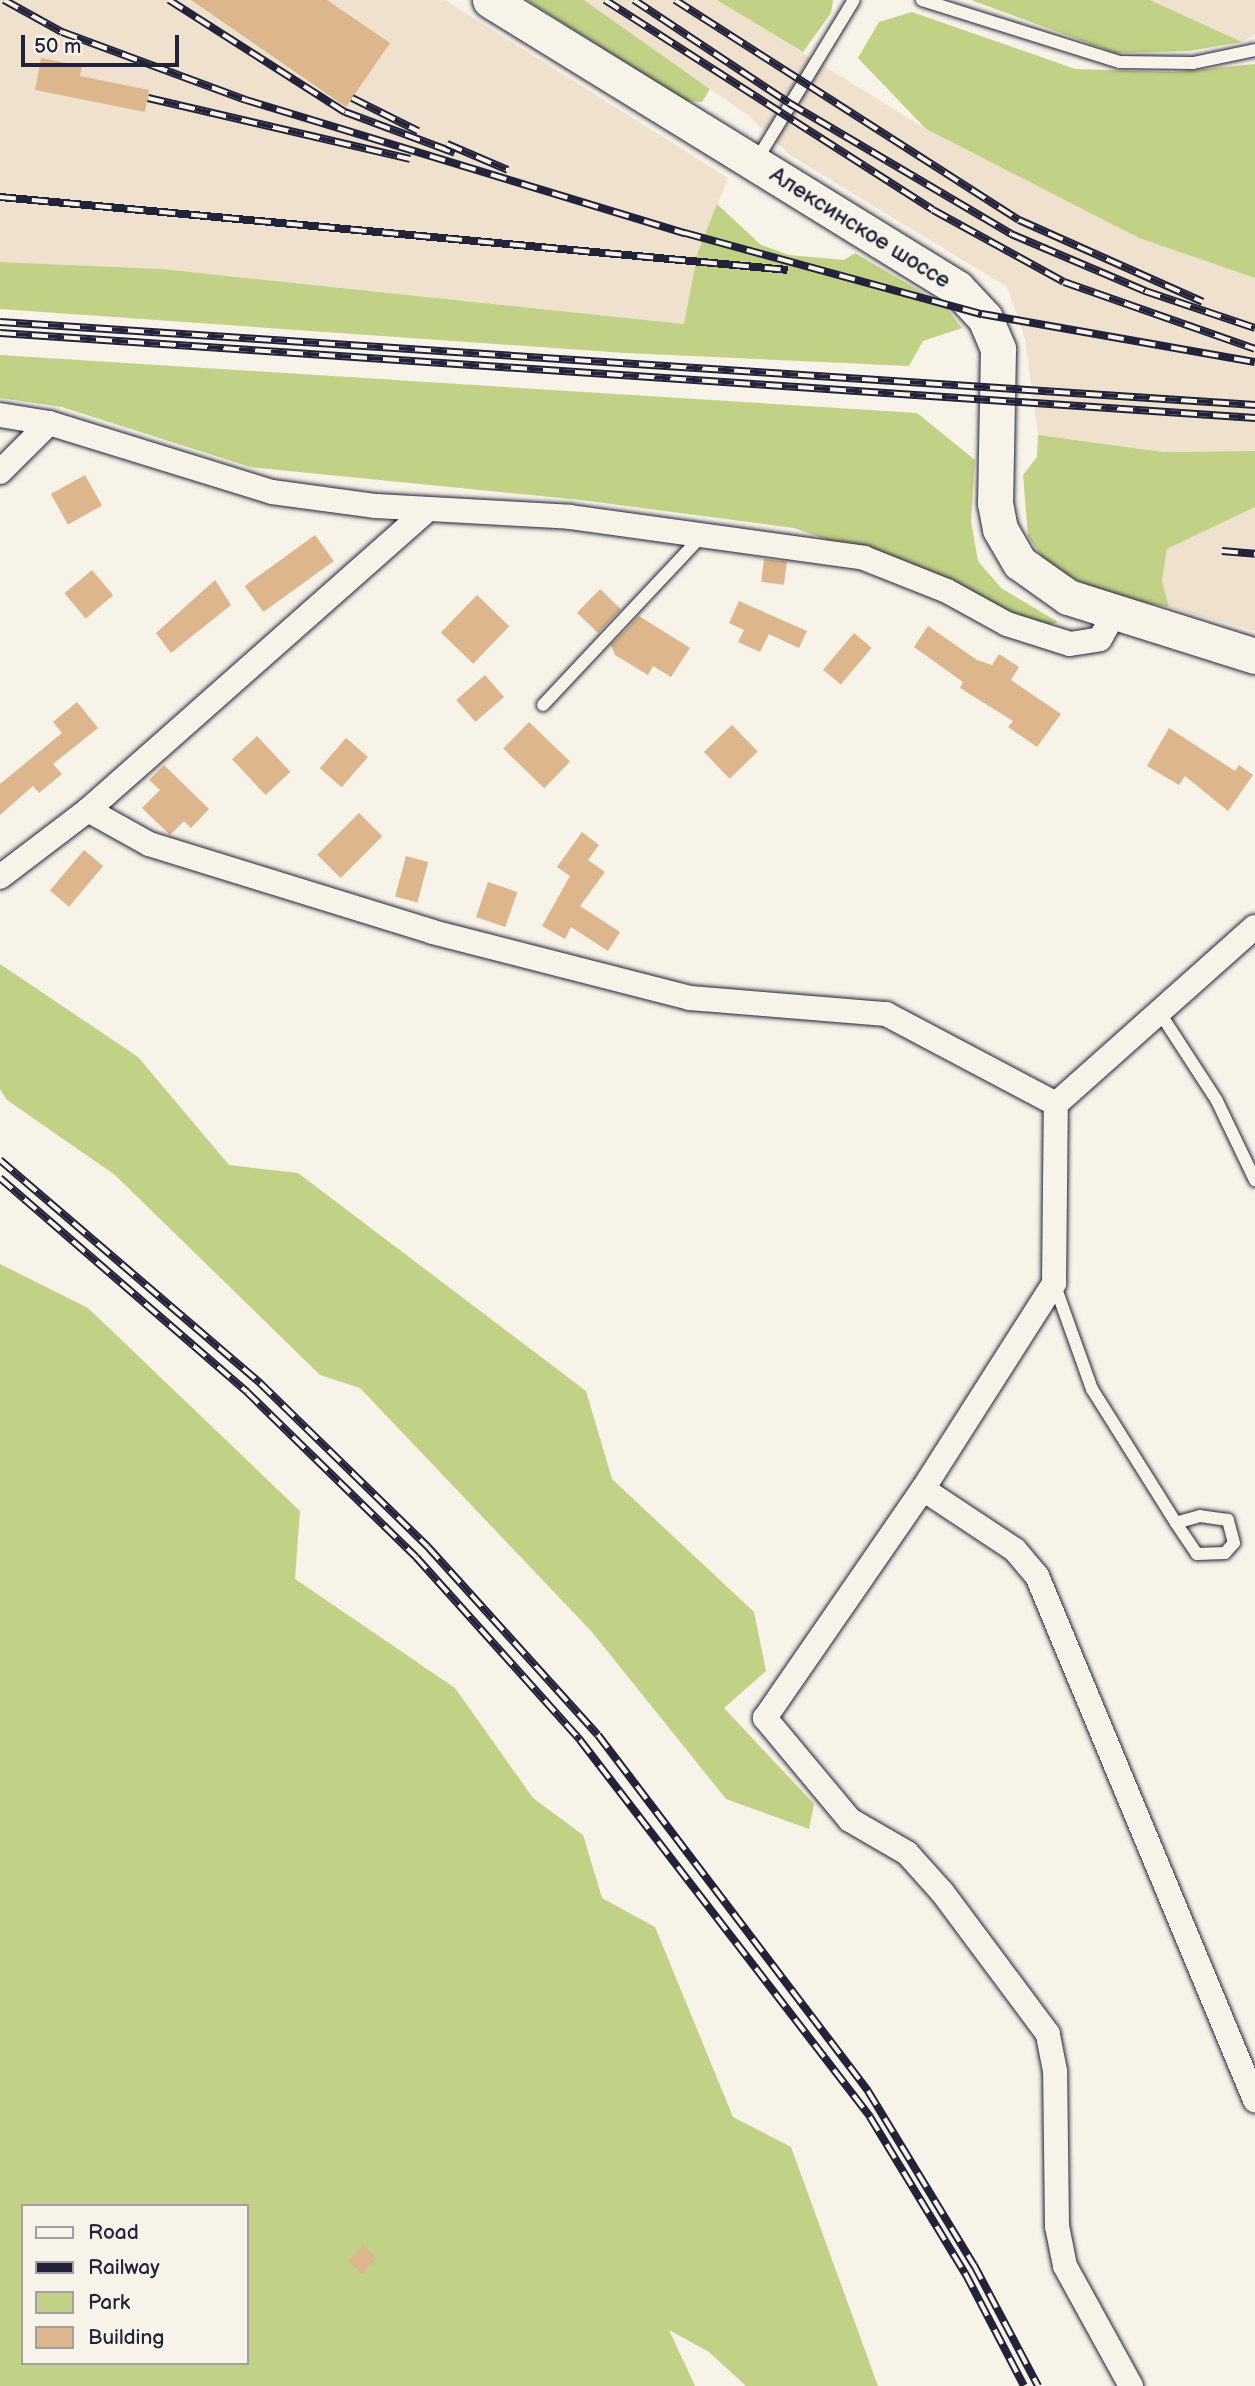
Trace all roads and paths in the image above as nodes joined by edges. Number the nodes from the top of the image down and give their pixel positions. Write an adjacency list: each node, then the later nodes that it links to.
1 (490, 0): 5 (main road, Алексинское шоссе)
2 (854, 0): 5 (lane)
3 (922, 0): 4 (lane)
4 (1255, 50)
5 (755, 164): 11 (main road, Алексинское шоссе)
6 (0, 415): 7 (street)
7 (49, 423): 8 (street); 9 (street)
8 (0, 472)
9 (428, 509): 10 (street); 14 (street)
10 (700, 538): 11 (street); 13 (lane)
11 (1115, 612): 12 (main road, Алексинское шоссе)
12 (1255, 656)
13 (544, 705)
14 (88, 810): 15 (street); 18 (street)
15 (0, 877)
16 (1255, 927): 17 (street)
17 (1158, 1010): 18 (street); 19 (lane)
18 (1056, 1104): 20 (street)
19 (1255, 1180)
20 (1054, 1283): 21 (street); 22 (lane)
21 (923, 1489): 23 (street); 24 (street)
22 (1176, 1523): 22 (lane)
23 (1255, 2100)
24 (1131, 2386)

